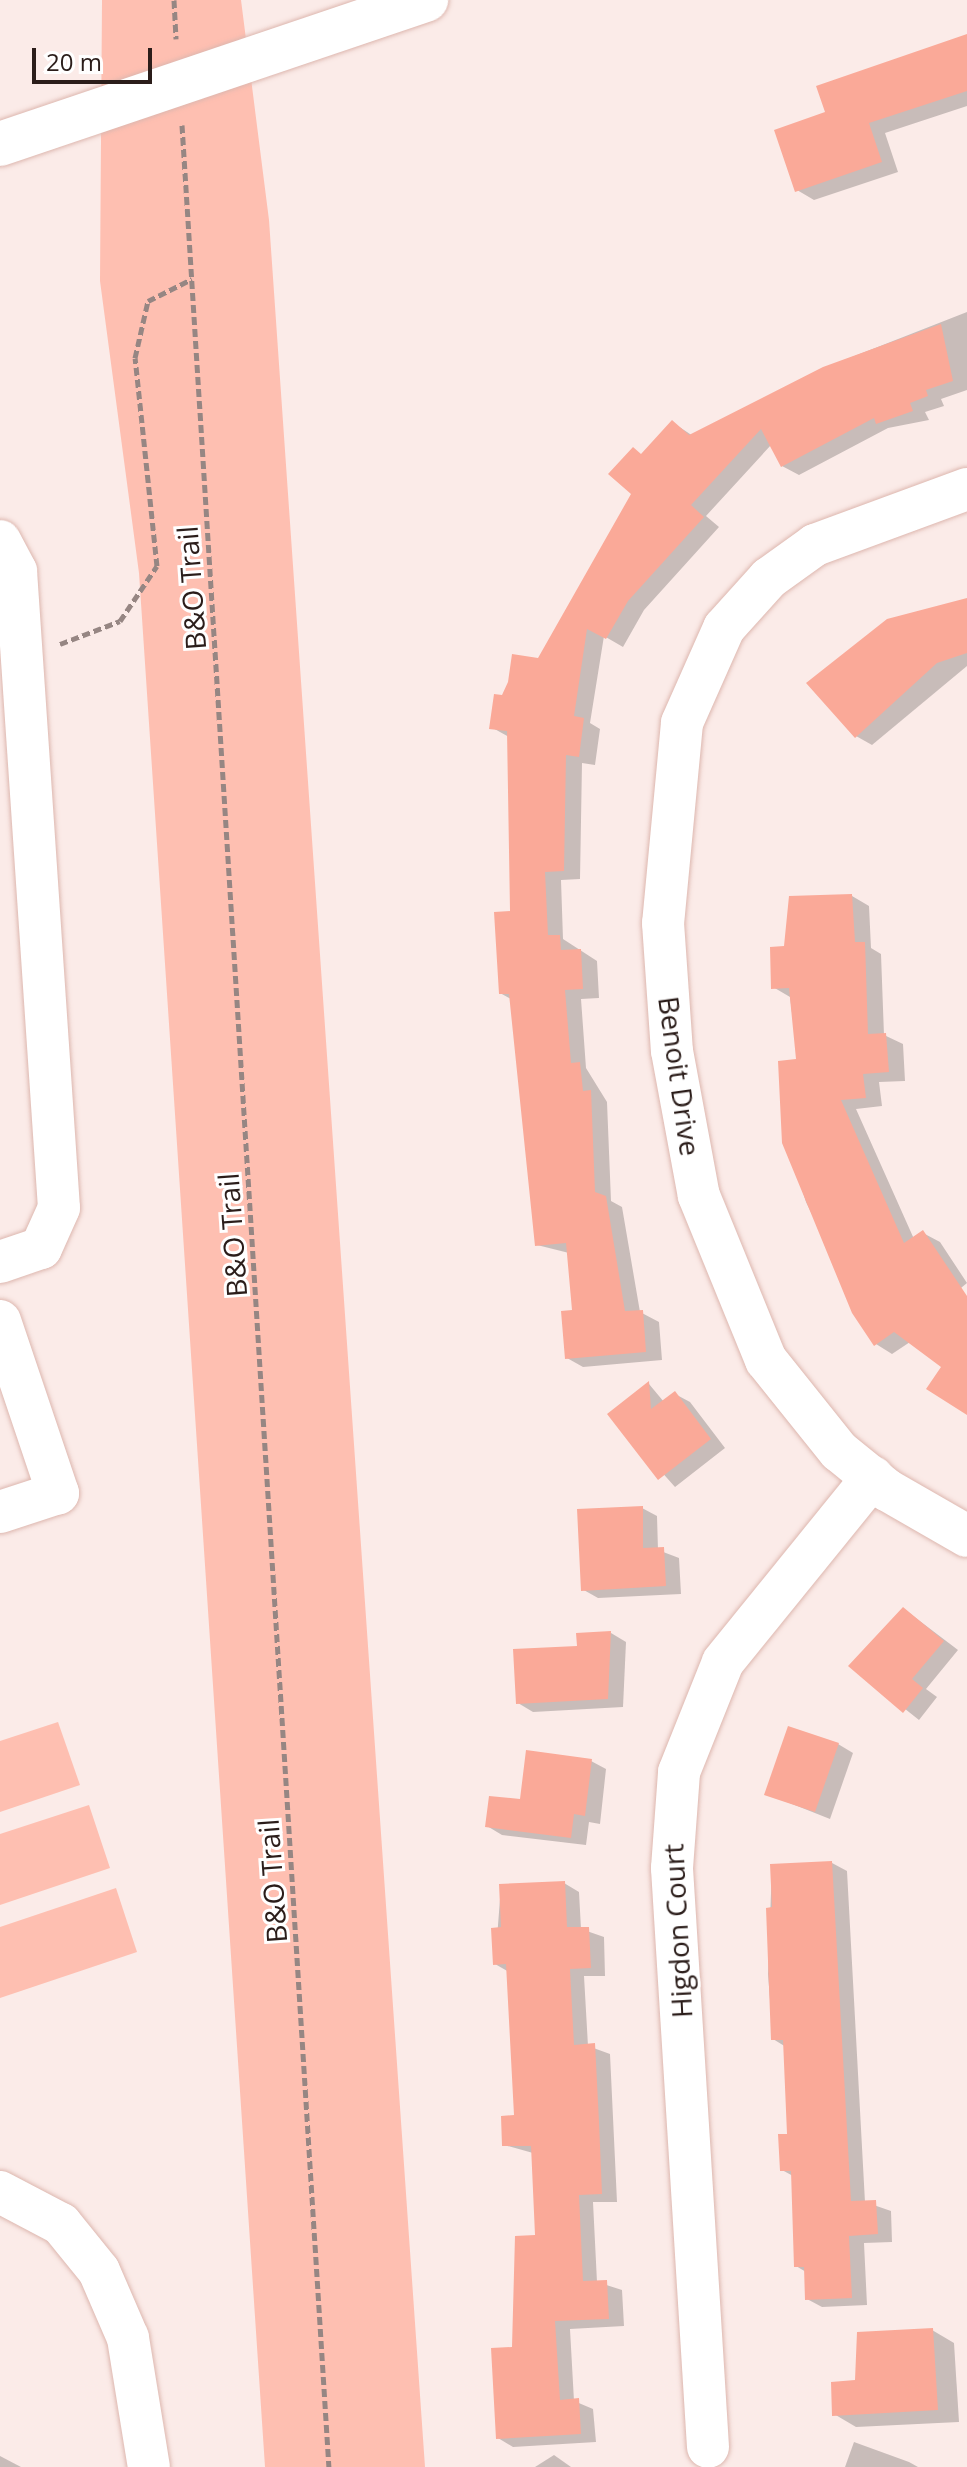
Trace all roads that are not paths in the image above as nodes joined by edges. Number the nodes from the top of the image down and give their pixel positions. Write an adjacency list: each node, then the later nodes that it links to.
1 (426, 0): 2 (main road)
2 (0, 144)
3 (967, 489): 7 (street, Benoit Drive)
4 (0, 541): 5 (street)
5 (0, 1262)
6 (0, 1321): 8 (street)
7 (873, 1477): 9 (street, Benoit Drive); 11 (street, Higdon Court)
8 (0, 1512)
9 (967, 1536)
10 (0, 2192): 12 (street)
11 (708, 2447)
12 (149, 2467)

